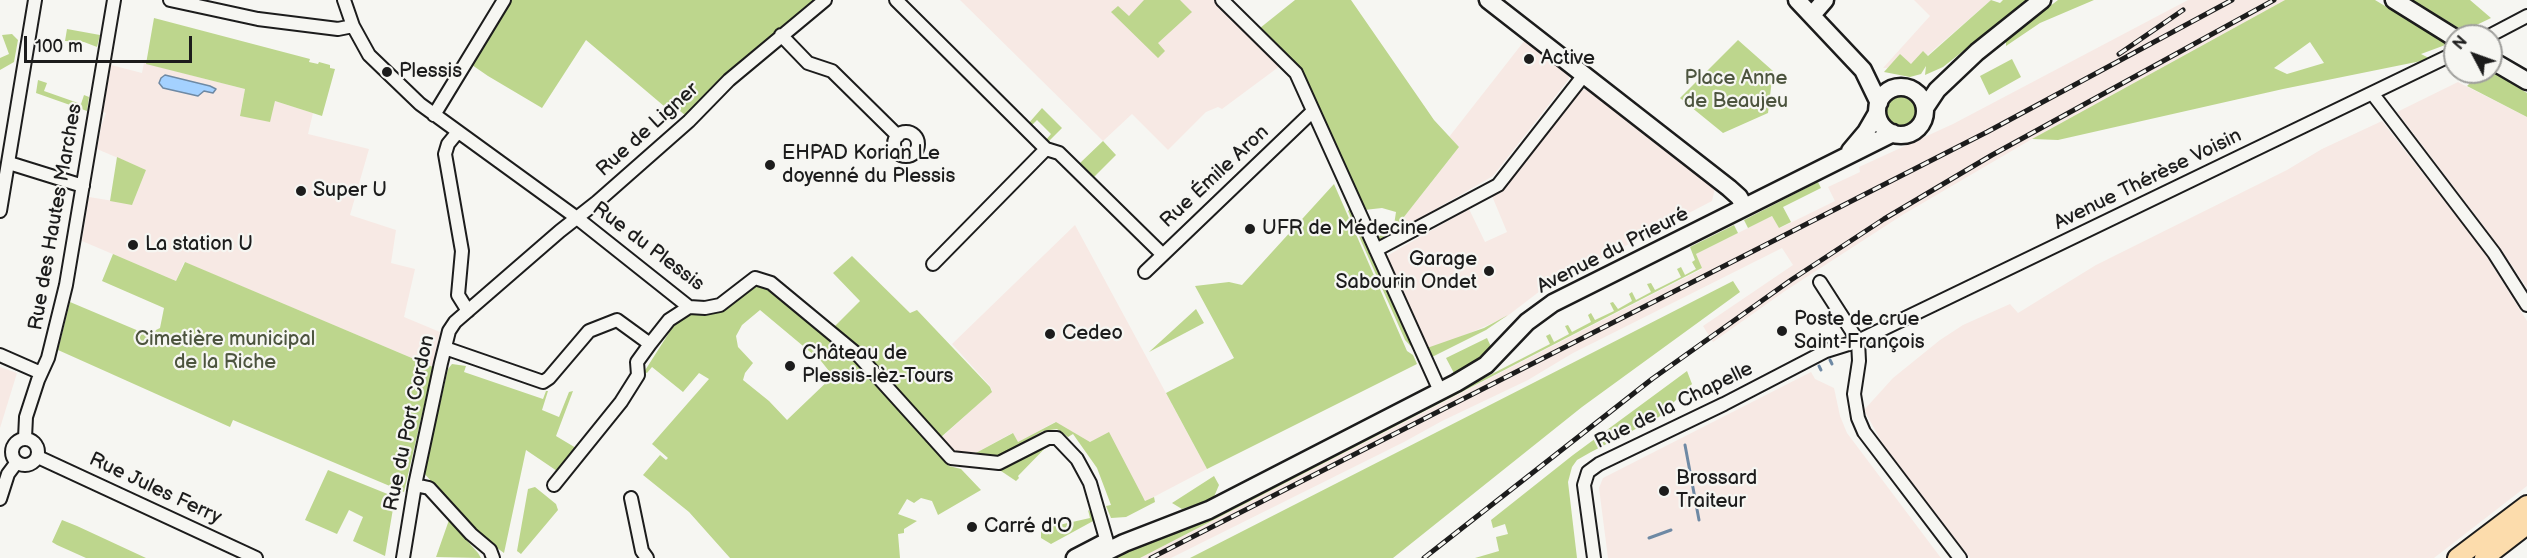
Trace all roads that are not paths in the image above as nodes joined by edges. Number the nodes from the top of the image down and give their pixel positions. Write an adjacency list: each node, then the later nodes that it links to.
1 (35, 0): 37 (street)
2 (114, 0): 38 (street, Rue des Hautes Marches)
3 (170, 0): 16 (street)
4 (344, 0): 16 (street, Rue du Plessis)
5 (504, 0): 31 (street)
6 (825, 0): 19 (street, Rue de Ligner)
7 (896, 0): 35 (street)
8 (1222, 0): 30 (street)
9 (1488, 0): 24 (street)
10 (1797, 0): 14 (street)
11 (1825, 0): 14 (street)
12 (2042, 0): 20 (street)
13 (2394, 0): 18 (street)
14 (1812, 15): 23 (street)
15 (2527, 16): 17 (street)
16 (353, 26): 31 (street, Rue du Plessis)
17 (2503, 28)
18 (2443, 31)
19 (781, 35): 34 (street); 41 (street, Rue de Ligner)
20 (1977, 52): 26 (street); 29 (street)
21 (2443, 59): 27 (street, Avenue Thérèse Voisin)
22 (2503, 67): 25 (street)
23 (1863, 70): 26 (street); 28 (street)
24 (1584, 75): 39 (street); 42 (street)
25 (2527, 81)
26 (1902, 88): 28 (street); 29 (street)
27 (2372, 93): 47 (street); 50 (street, Avenue Thérèse Voisin)
28 (1878, 108): 33 (street); 36 (street, Avenue du Prieuré)
29 (1925, 108): 33 (street)
30 (1313, 111): 42 (street); 43 (street, Rue Émile Aron)
31 (434, 115): 32 (street, Rue du Plessis)
32 (457, 133): 41 (street, Rue du Plessis); 49 (street)
33 (1893, 133): 36 (street, Avenue du Prieuré)
34 (898, 136)
35 (1046, 149): 43 (street); 44 (street)
36 (1845, 155): 39 (street, Avenue du Prieuré)
37 (9, 163): 38 (street); 40 (street)
38 (82, 186): 54 (street, Rue des Hautes Marches)
39 (1744, 206): 55 (street, Avenue du Prieuré)
40 (0, 211)
41 (577, 218): 48 (street, Rue du Plessis); 49 (street, Rue de Ligner)
42 (1376, 250): 55 (street)
43 (1162, 254): 45 (street, Rue Émile Aron)
44 (933, 264)
45 (1145, 272)
46 (1820, 282): 50 (street)
47 (2527, 305)
48 (688, 307): 51 (street); 65 (street, Rue du Plessis)
49 (468, 311): 52 (street, Rue du Port Cordon)
50 (1858, 341): 72 (street, Rue de la Chapelle); 73 (street)
51 (650, 344): 52 (street); 59 (street)
52 (445, 348): 60 (street, Rue du Port Cordon)
53 (0, 356): 54 (street)
54 (41, 373): 56 (street, Rue des Hautes Marches)
55 (1440, 391): 65 (street, Avenue du Prieuré)
56 (25, 438): 57 (street); 58 (street)
57 (38, 457): 58 (street); 66 (street, Rue Jules Ferry)
58 (17, 462): 62 (street)
59 (554, 484)
60 (415, 485): 67 (street, Rue du Port Cordon); 68 (street)
61 (632, 498): 69 (street)
62 (0, 499)
63 (2527, 505): 74 (main road)
64 (2527, 525): 75 (main road)
65 (1107, 546): 70 (street, Avenue du Prieuré); 71 (street, Avenue du Prieuré)
66 (256, 558)
67 (404, 558)
68 (494, 558)
69 (647, 558)
70 (1075, 558)
71 (1094, 558)
72 (1594, 558)
73 (1960, 558)
74 (2457, 558)
75 (2484, 558)

